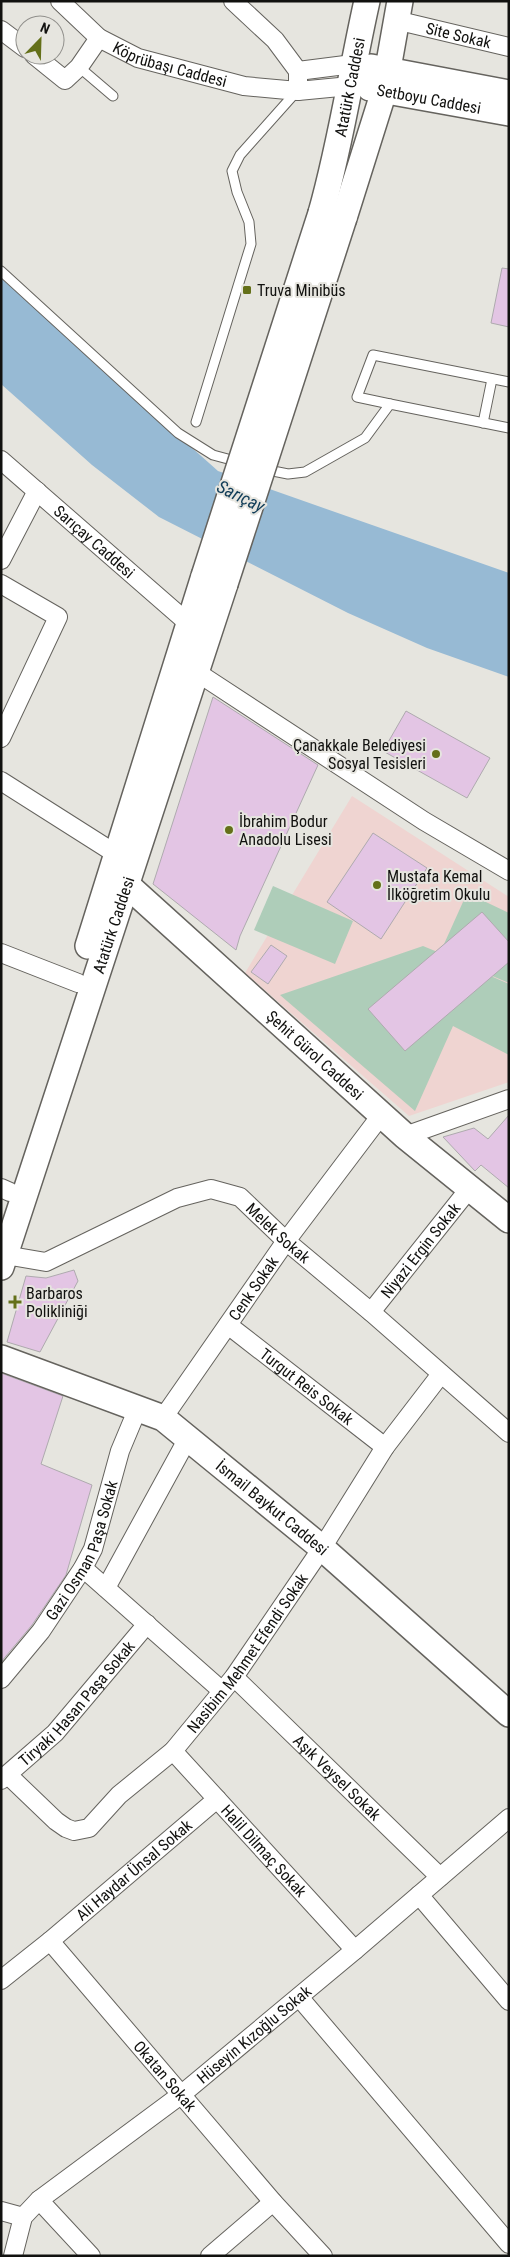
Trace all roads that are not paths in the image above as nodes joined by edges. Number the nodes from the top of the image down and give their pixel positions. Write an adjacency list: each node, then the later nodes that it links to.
1 (60, 1): 7 (street, Köprübaşı Caddesi)
2 (233, 1): 13 (street)
3 (351, 1): 12 (main road)
4 (367, 1): 12 (main road, Atatürk Caddesi)
5 (407, 9): 9 (street, Site Sokak); 14 (main road)
6 (1, 30): 8 (street)
7 (99, 38): 11 (street); 15 (street, Köprübaşı Caddesi)
8 (15, 40)
9 (509, 47)
10 (47, 65): 11 (street)
11 (79, 67): 17 (lane)
12 (352, 68): 13 (street); 14 (main road, Setboyu Caddesi); 15 (street, Köprübaşı Caddesi); 19 (main road, Atatürk Caddesi)
13 (298, 71): 15 (street)
14 (386, 80): 16 (main road, Setboyu Caddesi); 18 (main road, Setboyu Caddesi); 19 (main road)
15 (298, 91): 24 (lane)
16 (509, 93)
17 (113, 96)
18 (509, 112)
19 (332, 215): 30 (main road, bridge)
20 (1, 271): 23 (lane)
21 (492, 379): 22 (lane); 23 (lane); 25 (lane)
22 (509, 382)
23 (390, 404): 25 (lane)
24 (196, 422)
25 (483, 423): 26 (lane)
26 (509, 428)
27 (1, 460): 28 (street, Sarıçay Caddesi)
28 (37, 491): 29 (street); 32 (street, Sarıçay Caddesi)
29 (1, 560)
30 (215, 580): 32 (main road, Atatürk Caddesi); 33 (main road, Atatürk Caddesi)
31 (1, 584): 34 (street)
32 (188, 623): 36 (main road, Atatürk Caddesi)
33 (198, 673): 37 (street); 38 (main road, Atatürk Caddesi)
34 (1, 738)
35 (5, 789): 36 (street)
36 (116, 854): 38 (street); 40 (main road, Atatürk Caddesi)
37 (509, 871)
38 (126, 884): 42 (main road, Şehit Gürol Caddesi); 49 (main road, Atatürk Caddesi)
39 (1, 953): 40 (street)
40 (78, 983): 45 (main road, Atatürk Caddesi)
41 (509, 1099): 43 (street)
42 (382, 1114): 43 (main road, Şehit Gürol Caddesi); 48 (street, Cenk Sokak)
43 (404, 1136): 44 (main road, Şehit Gürol Caddesi)
44 (469, 1189): 47 (main road, Şehit Gürol Caddesi); 50 (street, Niyazi Ergin Sokak)
45 (5, 1190): 46 (main road, Atatürk Caddesi)
46 (1, 1216)
47 (509, 1220)
48 (286, 1241): 49 (street, Melek Sokak); 50 (street, Melek Sokak); 51 (street, Cenk Sokak)
49 (3, 1261)
50 (371, 1312): 53 (street, Melek Sokak)
51 (228, 1325): 55 (street, Cenk Sokak); 58 (street, Turgut Reis Sokak)
52 (1, 1358): 54 (main road, İsmail Baykut Caddesi)
53 (441, 1374): 56 (street, Melek Sokak); 58 (street, Nasibim Mehmet Efendi Sokak)
54 (138, 1408): 55 (main road, İsmail Baykut Caddesi); 60 (street, Gazi Osman Paşa Sokak)
55 (163, 1418): 57 (main road, İsmail Baykut Caddesi)
56 (509, 1433)
57 (188, 1438): 59 (main road, İsmail Baykut Caddesi); 61 (street)
58 (385, 1447): 59 (street, Nasibim Mehmet Efendi Sokak)
59 (322, 1548): 63 (street, Nasibim Mehmet Efendi Sokak); 66 (main road, İsmail Baykut Caddesi)
60 (83, 1568): 61 (street); 64 (street, Gazi Osman Paşa Sokak)
61 (106, 1588): 62 (street)
62 (147, 1624): 65 (street); 68 (street, Tiryaki Hasan Paşa Sokak)
63 (234, 1677): 65 (street, Nasibim Mehmet Efendi Sokak); 71 (street, Aşık Veysel Sokak)
64 (1, 1679)
65 (222, 1690): 67 (street, Nasibim Mehmet Efendi Sokak)
66 (509, 1714)
67 (172, 1751): 68 (street, Nasibim Mehmet Efendi Sokak); 69 (street, Halil Dilmaç Sokak)
68 (5, 1778)
69 (217, 1799): 73 (street, Ali Haydar Ünsal Sokak); 74 (street, Halil Dilmaç Sokak)
70 (509, 1818): 71 (street, Hüseyin Kızoğlu Sokak)
71 (440, 1877): 72 (street, Hüseyin Kızoğlu Sokak)
72 (419, 1895): 74 (street, Hüseyin Kızoğlu Sokak); 77 (street)
73 (50, 1941): 75 (street); 78 (street, Okatan Sokak)
74 (355, 1950): 76 (street, Hüseyin Kızoğlu Sokak)
75 (1, 1980)
76 (299, 1997): 78 (street, Hüseyin Kızoğlu Sokak); 83 (street)
77 (509, 2001)
78 (182, 2094): 79 (street, Hüseyin Kızoğlu Sokak); 80 (street, Okatan Sokak)
79 (39, 2200): 82 (street, Hüseyin Kızoğlu Sokak); 85 (street)
80 (273, 2202): 86 (street); 87 (street, Okatan Sokak)
81 (1, 2211): 82 (street)
82 (23, 2217): 84 (street, Hüseyin Kızoğlu Sokak)
83 (509, 2244)
84 (13, 2256)
85 (90, 2256)
86 (210, 2256)
87 (322, 2256)

